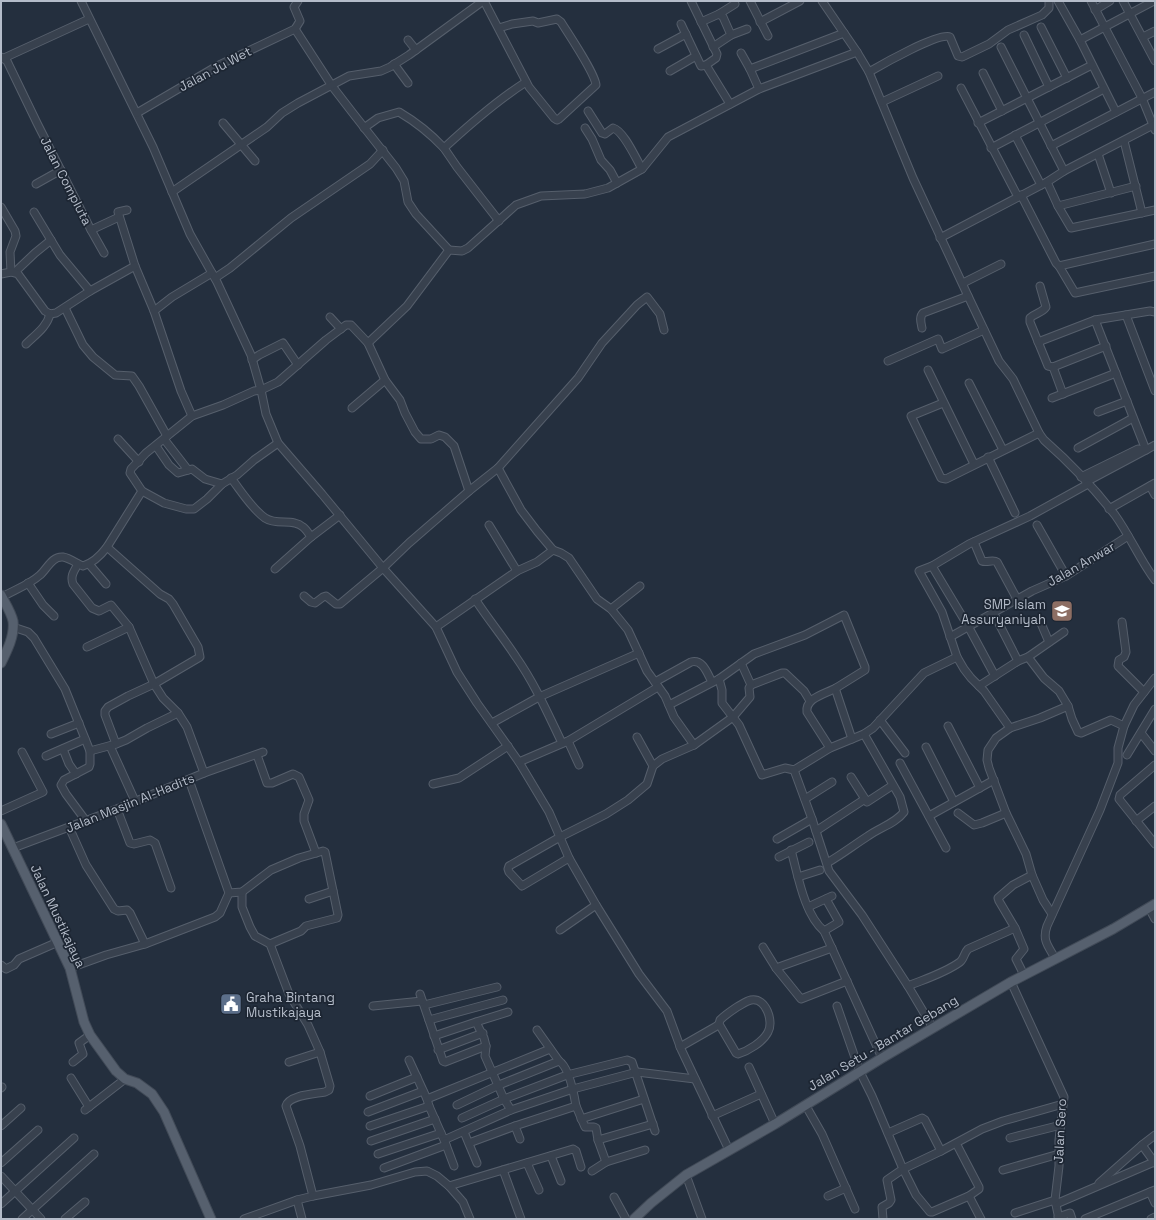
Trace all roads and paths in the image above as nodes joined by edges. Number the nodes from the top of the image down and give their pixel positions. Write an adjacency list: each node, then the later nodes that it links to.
1 (80, 1): 18 (street)
2 (298, 1): 25 (street)
3 (484, 1): 23 (street); 39 (street)
4 (691, 1): 19 (street)
5 (750, 1): 20 (street)
6 (800, 1): 20 (street)
7 (822, 1): 28 (street)
8 (1049, 1): 50 (street)
9 (1058, 1): 35 (street)
10 (1091, 1): 15 (street)
11 (1110, 1): 15 (street)
12 (1123, 1): 16 (street)
13 (1154, 1): 16 (street)
14 (735, 4): 17 (street)
15 (1095, 10): 22 (street)
16 (1131, 13): 22 (street); 33 (street)
17 (719, 14): 19 (street); 30 (street)
18 (89, 19): 43 (street); 69 (street)
19 (702, 22): 36 (street)
20 (760, 22): 32 (street)
21 (681, 24): 29 (street)
22 (1105, 27): 35 (street); 62 (street)
23 (499, 28): 54 (street); 54 (street)
24 (1041, 28): 53 (street)
25 (296, 29): 56 (street); 69 (street, Jalan Ju Wet)
26 (747, 29): 30 (street)
27 (1155, 31): 33 (street)
28 (844, 33): 40 (street); 48 (street)
29 (686, 34): 38 (street); 42 (street)
30 (731, 35): 36 (street)
31 (1024, 35): 57 (street)
32 (768, 36)
33 (1143, 37): 44 (street)
34 (408, 40): 39 (street)
35 (1080, 40): 47 (street)
36 (713, 47): 46 (street)
37 (1001, 48): 63 (street)
38 (658, 49)
39 (416, 50): 45 (street)
40 (857, 52): 50 (street); 59 (street)
41 (741, 53): 48 (street)
42 (696, 56): 46 (street); 49 (street)
43 (2, 58): 86 (street, Jalan Compluta)
44 (1155, 61)
45 (394, 64): 55 (street); 56 (street)
46 (706, 64): 65 (street)
47 (1092, 65): 53 (street); 60 (street)
48 (750, 69): 59 (street)
49 (670, 71)
50 (868, 72): 64 (street)
51 (983, 73): 67 (street)
52 (938, 76): 64 (street)
53 (1067, 78): 57 (street)
54 (526, 82): 80 (street)
55 (408, 83)
56 (332, 86): 74 (street); 78 (street)
57 (1049, 87): 63 (street)
58 (961, 88): 71 (street)
59 (759, 89): 65 (street)
60 (1104, 89): 68 (street); 72 (street)
61 (1155, 92): 62 (street)
62 (1142, 98): 68 (street); 73 (street)
63 (1026, 99): 67 (street); 72 (street)
64 (882, 102): 104 (street)
65 (730, 104): 85 (street)
66 (588, 111): 85 (street)
67 (1002, 111): 71 (street)
68 (1116, 112): 79 (street)
69 (137, 113): 92 (street)
70 (223, 123): 78 (street)
71 (978, 123): 81 (street)
72 (1039, 123): 76 (street); 79 (street)
73 (1155, 126): 77 (street)
74 (364, 128): 80 (street); 82 (street)
75 (585, 128): 88 (street)
76 (1015, 135): 81 (street); 90 (street)
77 (1124, 141): 83 (street); 91 (street)
78 (242, 145): 84 (street); 92 (street)
79 (1051, 146): 87 (street)
80 (444, 148): 102 (street)
81 (991, 148): 94 (street)
82 (383, 150): 107 (street); 114 (street)
83 (1098, 154): 87 (street); 93 (street)
84 (255, 161)
85 (642, 169): 88 (street)
86 (61, 170): 89 (street); 103 (street, Jalan Compluta)
87 (1064, 171): 90 (street)
88 (617, 183): 102 (street)
89 (36, 184)
90 (1044, 184): 94 (street); 95 (street)
91 (1136, 186): 93 (street); 100 (street)
92 (172, 192): 114 (street)
93 (1111, 193): 95 (street)
94 (1019, 196): 104 (street); 111 (street)
95 (1058, 206): 100 (street)
96 (1, 208): 112 (street)
97 (127, 210): 101 (street, Jalan Compluta)
98 (1155, 210): 100 (street)
99 (34, 212): 105 (street)
100 (1142, 213)
101 (119, 217): 103 (street, Jalan Compluta); 110 (street)
102 (499, 220): 107 (street)
103 (91, 230): 108 (street)
104 (940, 238): 116 (street)
105 (51, 240): 112 (street); 118 (street)
106 (1155, 244): 111 (street)
107 (449, 250): 131 (street)
108 (104, 254)
109 (1001, 264): 116 (street)
110 (135, 266): 118 (street); 121 (street)
111 (1059, 266): 115 (street)
112 (13, 272): 113 (street); 123 (street)
113 (1, 274)
114 (213, 276): 121 (street); 135 (street)
115 (1155, 276)
116 (963, 283): 119 (street)
117 (1040, 286): 132 (street)
118 (90, 291): 120 (street)
119 (968, 296): 127 (street); 130 (street)
120 (65, 308): 123 (street); 154 (street)
121 (154, 311): 151 (street)
122 (1155, 312): 124 (street)
123 (50, 314): 133 (street)
124 (1126, 315): 126 (street); 144 (street)
125 (330, 317): 128 (street)
126 (1095, 320): 132 (street); 134 (street)
127 (922, 328)
128 (341, 329): 131 (street); 137 (street)
129 (664, 330): 165 (street)
130 (984, 330): 136 (street); 153 (street)
131 (368, 342): 141 (street)
132 (1038, 342): 138 (street)
133 (26, 344)
134 (1106, 346): 138 (street); 140 (street)
135 (252, 360): 137 (street); 143 (street)
136 (888, 361)
137 (298, 364): 143 (street)
138 (1052, 367): 145 (street)
139 (928, 370): 148 (street)
140 (1116, 373): 145 (street); 147 (street)
141 (385, 380): 149 (street); 172 (street)
142 (969, 383): 160 (street)
143 (261, 390): 151 (street); 156 (street)
144 (1155, 391)
145 (1063, 394): 146 (street)
146 (1052, 398)
147 (1127, 401): 150 (street); 152 (street)
148 (944, 403): 164 (street); 164 (street)
149 (352, 408)
150 (1098, 412)
151 (192, 416): 154 (street)
152 (1134, 418): 159 (street); 161 (street)
153 (1039, 433): 160 (street); 168 (street)
154 (165, 437): 157 (street); 166 (street)
155 (118, 439): 163 (street)
156 (278, 443): 167 (street); 176 (street)
157 (156, 446): 163 (street); 166 (street)
158 (1155, 446): 161 (street)
159 (1078, 448)
160 (1002, 450): 162 (street)
161 (1146, 450): 168 (street)
162 (988, 457): 164 (street); 175 (street)
163 (139, 462): 171 (street)
164 (974, 464)
165 (498, 468): 172 (street); 183 (street)
166 (188, 470): 169 (street)
167 (232, 478): 169 (street); 180 (street)
168 (1085, 481): 174 (street); 181 (street)
169 (222, 484): 171 (street)
170 (1152, 484): 173 (street); 174 (street)
171 (142, 491): 182 (street)
172 (469, 491): 188 (street)
173 (1155, 495)
174 (1109, 509): 179 (street)
175 (1015, 513)
176 (340, 515): 180 (street); 188 (street)
177 (489, 525): 190 (street)
178 (1038, 525): 192 (street)
179 (1128, 536): 191 (street); 192 (street, Jalan Anwar)
180 (311, 537): 189 (street)
181 (974, 542): 186 (street); 200 (street)
182 (107, 547): 185 (street); 223 (street)
183 (553, 550): 190 (street); 201 (street)
184 (78, 564): 185 (street); 194 (street); 208 (street, Jalan Masjin Al-Hadits)
185 (89, 564): 195 (street)
186 (932, 566): 206 (street); 211 (street)
187 (1155, 567): 191 (street)
188 (383, 568): 198 (street); 209 (street)
189 (275, 569)
190 (517, 571): 199 (street)
191 (1148, 571): 193 (street)
192 (1066, 576): 200 (street, Jalan Anwar)
193 (1155, 580)
194 (28, 583): 197 (street); 203 (street)
195 (106, 584)
196 (640, 586): 201 (street)
197 (1, 596): 207 (main road)
198 (304, 596)
199 (475, 599): 209 (street); 229 (street)
200 (1017, 599): 202 (street, Jalan Anwar)
201 (611, 609): 214 (street)
202 (994, 612): 206 (street, Jalan Anwar); 217 (street)
203 (54, 616)
204 (1040, 621): 212 (street)
205 (1122, 622): 228 (street)
206 (968, 626): 211 (street, Jalan Anwar); 220 (street)
207 (13, 627): 218 (main road); 237 (street)
208 (129, 627): 213 (street); 223 (street, Jalan Masjin Al-Hadits)
209 (436, 627): 238 (street)
210 (1064, 632): 212 (street)
211 (950, 637): 215 (street)
212 (1049, 642): 216 (street)
213 (87, 647)
214 (639, 653): 224 (street); 229 (street)
215 (957, 657): 226 (street); 236 (street)
216 (1028, 657): 217 (street); 232 (street)
217 (1018, 661): 220 (street)
218 (1, 663)
219 (741, 663): 222 (street); 225 (street); 227 (street)
220 (995, 676): 226 (street)
221 (1155, 678): 228 (street)
222 (715, 680): 224 (street); 231 (street); 235 (street)
223 (154, 684): 233 (street, Jalan Masjin Al-Hadits); 249 (street)
224 (657, 685): 231 (street); 248 (street)
225 (751, 685): 230 (street); 235 (street)
226 (979, 686): 241 (street)
227 (836, 688): 230 (street); 247 (street)
228 (1144, 692): 240 (street)
229 (539, 697): 238 (street); 248 (street)
230 (810, 701): 254 (street)
231 (669, 705): 250 (street)
232 (1068, 706): 240 (street); 241 (street)
233 (178, 713): 249 (street); 268 (street, Jalan Masjin Al-Hadits)
234 (1154, 714): 242 (street)
235 (733, 717): 250 (street); 266 (street)
236 (880, 720): 244 (street); 258 (street)
237 (78, 723): 243 (street); 246 (street)
238 (492, 723): 251 (street)
239 (948, 726): 275 (street)
240 (1124, 726): 314 (street)
241 (1010, 728): 271 (street)
242 (1141, 733): 256 (street); 259 (street)
243 (51, 734)
244 (864, 734): 247 (street); 302 (street)
245 (637, 737): 265 (street)
246 (85, 739): 253 (street); 255 (street)
247 (852, 739): 254 (street)
248 (565, 742): 261 (street); 263 (street)
249 (113, 745): 255 (street); 278 (street)
250 (694, 745): 265 (street)
251 (508, 746): 261 (street); 273 (street)
252 (926, 747): 279 (street)
253 (63, 748): 260 (street); 267 (street)
254 (830, 748): 266 (street)
255 (90, 751): 267 (street)
256 (1155, 751)
257 (22, 752): 282 (street)
258 (905, 753)
259 (1127, 755)
260 (46, 756)
261 (519, 762): 292 (street)
262 (900, 763): 285 (street)
263 (579, 765)
264 (1155, 765): 288 (street)
265 (653, 766): 292 (street)
266 (794, 770): 276 (street)
267 (76, 774): 287 (street)
268 (204, 774): 270 (street, Jalan Masjin Al-Hadits); 299 (street)
269 (851, 777): 277 (street)
270 (189, 780): 278 (street, Jalan Masjin Al-Hadits); 309 (street)
271 (994, 780): 275 (street); 284 (street)
272 (832, 782): 276 (street)
273 (432, 784)
274 (890, 787): 277 (street)
275 (980, 788): 279 (street)
276 (805, 799): 286 (street)
277 (865, 799): 291 (street)
278 (135, 801): 281 (street, Jalan Masjin Al-Hadits)
279 (954, 802): 285 (street)
280 (1155, 806): 288 (street)
281 (116, 809): 287 (street, Jalan Masjin Al-Hadits); 306 (street)
282 (1, 811)
283 (958, 813): 284 (street)
284 (1006, 813): 304 (street)
285 (929, 816): 297 (street)
286 (812, 819): 291 (street); 293 (street)
287 (86, 821): 290 (street, Jalan Masjin Al-Hadits)
288 (1136, 821): 295 (street)
289 (1, 824): 296 (main road, Jalan Mustikajaya)
290 (68, 828): 296 (street, Jalan Masjin Al-Hadits); 320 (street)
291 (816, 830): 302 (street)
292 (560, 837): 301 (street); 301 (street)
293 (777, 839)
294 (809, 842): 298 (street)
295 (1155, 844)
296 (13, 848): 319 (main road, Jalan Mustikajaya)
297 (946, 848)
298 (790, 850): 300 (street); 305 (street)
299 (316, 853): 307 (street); 308 (street)
300 (779, 857)
301 (569, 858): 311 (street)
302 (826, 863): 331 (street)
303 (820, 870): 305 (street)
304 (1032, 875): 314 (street); 316 (street)
305 (798, 877): 313 (street)
306 (171, 888)
307 (333, 891): 310 (street); 321 (street)
308 (242, 892): 309 (street); 321 (street)
309 (229, 894): 320 (street)
310 (309, 899)
311 (596, 905): 317 (street); 347 (street)
312 (1152, 906): 315 (street); 324 (main road, Jalan Setu - Bantar Gebang)
313 (808, 907): 318 (street); 318 (street)
314 (1052, 914): 324 (street)
315 (1155, 919)
316 (1015, 928): 328 (street); 331 (street)
317 (560, 930)
318 (824, 931): 323 (street)
319 (58, 942): 325 (street); 326 (main road, Jalan Mustikajaya)
320 (145, 944): 326 (street)
321 (270, 944): 350 (street)
322 (763, 947): 327 (street)
323 (832, 948): 327 (street); 329 (street)
324 (1055, 958): 328 (main road, Jalan Setu - Bantar Gebang)
325 (1, 965)
326 (70, 968): 344 (main road, Jalan Mustikajaya)
327 (776, 968): 329 (street)
328 (1024, 975): 330 (main road, Jalan Setu - Bantar Gebang)
329 (848, 982): 351 (street)
330 (1011, 982): 341 (main road, Jalan Setu - Bantar Gebang); 373 (street, Jalan Sero)
331 (908, 986): 341 (street)
332 (497, 987): 333 (street)
333 (422, 1000): 335 (street); 338 (street)
334 (503, 1000): 338 (street)
335 (373, 1006)
336 (837, 1006): 359 (street)
337 (508, 1012): 339 (street)
338 (429, 1020): 345 (street)
339 (476, 1022): 343 (street); 345 (street)
340 (720, 1024): 340 (street); 347 (street)
341 (933, 1028): 351 (main road, Jalan Setu - Bantar Gebang)
342 (537, 1030): 348 (street)
343 (482, 1033): 346 (street); 349 (street)
344 (90, 1035): 354 (street); 363 (main road, Jalan Mustikajaya)
345 (434, 1036): 349 (street)
346 (486, 1046): 349 (street); 357 (street)
347 (680, 1047): 364 (street)
348 (550, 1049): 353 (street); 357 (street)
349 (438, 1050)
350 (320, 1052): 355 (street); 431 (street)
351 (882, 1058): 359 (main road, Jalan Setu - Bantar Gebang)
352 (409, 1060): 361 (street)
353 (558, 1061): 360 (street); 365 (street)
354 (73, 1062)
355 (289, 1062)
356 (749, 1067): 368 (street)
357 (493, 1071): 365 (street); 372 (street)
358 (636, 1072): 360 (street); 364 (street); 366 (street); 371 (street)
359 (860, 1072): 376 (main road, Jalan Setu - Bantar Gebang); 392 (street)
360 (567, 1075): 366 (street); 370 (street)
361 (417, 1077): 367 (street); 369 (street)
362 (71, 1078): 363 (street)
363 (125, 1079): 448 (main road, Jalan Mustikajaya)
364 (695, 1079): 380 (street)
365 (498, 1085): 370 (street); 374 (street)
366 (573, 1089): 375 (street); 378 (street)
367 (423, 1091): 372 (street); 379 (street)
368 (761, 1094): 380 (street); 384 (street)
369 (370, 1096)
370 (504, 1098): 378 (street); 381 (street)
371 (644, 1099): 383 (street); 397 (street)
372 (428, 1103): 382 (street); 387 (street)
373 (1063, 1104): 385 (street, Jalan Sero); 401 (street)
374 (457, 1105)
375 (576, 1106): 383 (street); 388 (street)
376 (806, 1106): 384 (main road, Jalan Setu - Bantar Gebang); 426 (street)
377 (21, 1108): 386 (street)
378 (511, 1110): 390 (street)
379 (368, 1112)
380 (712, 1116): 404 (street)
381 (462, 1118)
382 (435, 1119): 391 (street); 398 (street)
383 (581, 1120): 397 (street)
384 (775, 1124): 404 (main road, Jalan Setu - Bantar Gebang)
385 (1061, 1125): 395 (street); 408 (street, Jalan Sero)
386 (1, 1126)
387 (370, 1126)
388 (516, 1126): 396 (street); 400 (street)
389 (38, 1130): 412 (street)
390 (464, 1132): 399 (street); 400 (street)
391 (440, 1133): 399 (street); 407 (street)
392 (888, 1133): 405 (street); 418 (street)
393 (1155, 1135): 402 (street)
394 (74, 1138): 429 (street)
395 (1010, 1138)
396 (520, 1139)
397 (598, 1140): 410 (street)
398 (371, 1141)
399 (445, 1143): 415 (street); 417 (street)
400 (469, 1143): 414 (street)
401 (956, 1143): 405 (street); 433 (street)
402 (1142, 1145): 411 (street); 427 (street)
403 (645, 1150): 410 (street)
404 (729, 1150): 422 (main road, Jalan Setu - Bantar Gebang)
405 (941, 1151): 418 (street)
406 (94, 1154): 441 (street)
407 (378, 1154)
408 (1059, 1154): 420 (street); 437 (street, Jalan Sero)
409 (551, 1156): 413 (street); 416 (street); 424 (street)
410 (606, 1162): 421 (street)
411 (1155, 1162): 427 (street)
412 (1, 1163)
413 (527, 1163): 419 (street); 428 (street)
414 (477, 1164)
415 (454, 1166)
416 (581, 1167)
417 (384, 1168)
418 (903, 1169): 433 (street); 456 (street)
419 (503, 1170): 425 (street); 452 (street)
420 (1003, 1170)
421 (592, 1171)
422 (686, 1175): 454 (main road, Jalan Setu - Bantar Gebang); 455 (street)
423 (1, 1176): 429 (street)
424 (561, 1181)
425 (449, 1186): 431 (street); 451 (street)
426 (846, 1188): 432 (street); 440 (street)
427 (1094, 1188): 437 (street)
428 (539, 1190)
429 (15, 1191): 439 (street); 441 (street)
430 (1153, 1191): 438 (street); 459 (street)
431 (313, 1196): 435 (street)
432 (828, 1196)
433 (969, 1196): 457 (street)
434 (614, 1197): 453 (street)
435 (297, 1200): 449 (street); 450 (street)
436 (85, 1202): 447 (street)
437 (1055, 1202): 442 (street); 443 (street, Jalan Sero)
438 (1155, 1203)
439 (1, 1204)
440 (855, 1209)
441 (32, 1210): 445 (street); 446 (street)
442 (1015, 1213)
443 (1059, 1218): 458 (street)
444 (1155, 1218): 460 (street)
445 (22, 1219)
446 (40, 1219)
447 (65, 1219)
448 (211, 1219)
449 (244, 1219)
450 (302, 1219)
451 (470, 1219)
452 (522, 1219)
453 (626, 1219)
454 (634, 1219)
455 (702, 1219)
456 (883, 1219)
457 (981, 1219)
458 (1072, 1219)
459 (1085, 1219)
460 (1151, 1219)

